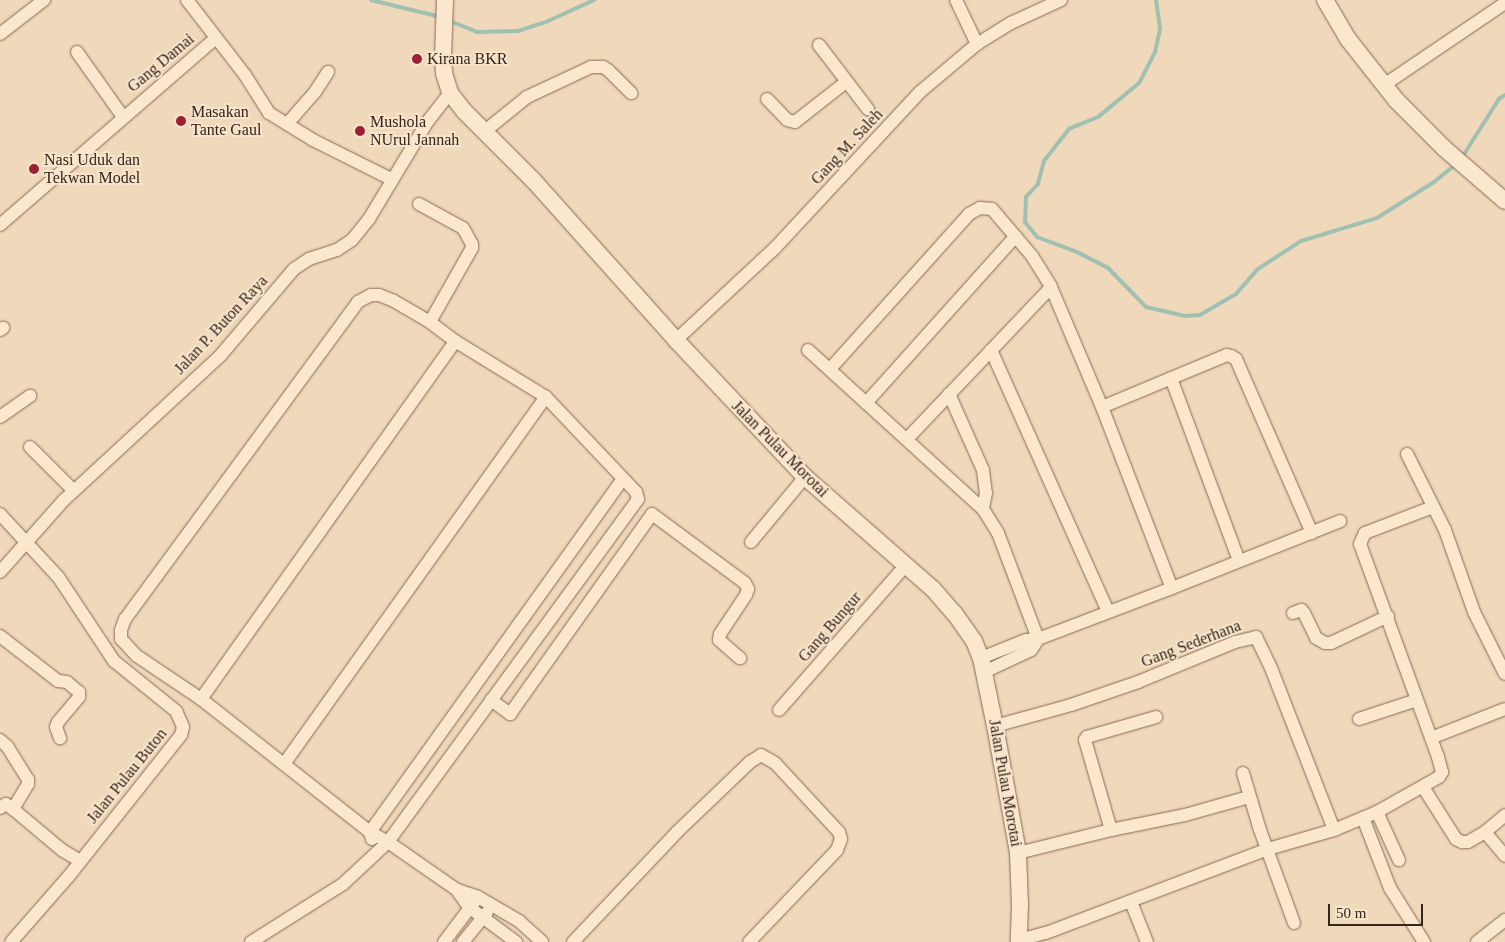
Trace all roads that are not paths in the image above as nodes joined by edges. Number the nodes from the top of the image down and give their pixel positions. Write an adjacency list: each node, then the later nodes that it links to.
1 (44, 0): 8 (street)
2 (187, 0): 9 (street)
3 (956, 0): 10 (street)
4 (1061, 0): 10 (street, Gang M. Saleh)
5 (1325, 0): 15 (street)
6 (445, 2): 16 (street, Jalan Pulau Morotai)
7 (1505, 3): 15 (street)
8 (0, 34)
9 (215, 39): 20 (street, Gang Damai); 21 (street, Gang Damai)
10 (977, 44): 30 (street, Gang M. Saleh)
11 (819, 45): 14 (street)
12 (77, 52): 20 (street)
13 (328, 72): 21 (street)
14 (846, 82): 18 (street); 19 (street)
15 (1384, 85): 24 (street)
16 (450, 93): 22 (street, Jalan Pulau Morotai); 23 (street, Jalan P. Buton Raya)
17 (631, 93): 22 (street)
18 (768, 99)
19 (868, 109)
20 (123, 116): 26 (street, Gang Damai)
21 (287, 124): 23 (street, Gang Damai)
22 (485, 130): 30 (street, Jalan Pulau Morotai)
23 (391, 179): 47 (street, Jalan P. Buton Raya)
24 (1505, 200)
25 (419, 204): 29 (street)
26 (0, 225)
27 (1016, 236): 28 (street); 34 (street); 39 (street)
28 (1051, 287): 33 (street); 40 (street)
29 (430, 322): 31 (street); 69 (street)
30 (676, 340): 45 (street, Jalan Pulau Morotai)
31 (455, 341): 38 (street); 69 (street)
32 (808, 350): 34 (street)
33 (991, 350): 36 (street); 61 (street)
34 (830, 369): 39 (street)
35 (1171, 378): 40 (street); 54 (street); 57 (street)
36 (949, 394): 42 (street); 50 (street)
37 (30, 396): 41 (street)
38 (546, 397): 46 (street); 80 (street)
39 (866, 403): 42 (street)
40 (1102, 407): 60 (street)
41 (0, 417)
42 (907, 439): 50 (street)
43 (30, 447): 47 (street)
44 (1406, 454): 49 (street)
45 (804, 477): 56 (street); 58 (street, Jalan Pulau Morotai)
46 (622, 480): 48 (street); 91 (street)
47 (74, 491): 55 (street, Jalan P. Buton Raya)
48 (638, 499): 52 (street); 70 (street)
49 (1433, 507): 63 (street); 68 (street)
50 (983, 509): 65 (street)
51 (0, 514): 55 (street)
52 (652, 514): 66 (street); 70 (street)
53 (1340, 521): 54 (street)
54 (1312, 533): 57 (street)
55 (26, 540): 59 (street, Jalan P. Buton Raya); 99 (street, Jalan Pulau Buton)
56 (751, 542)
57 (1239, 561): 60 (street)
58 (905, 566): 67 (street, Jalan Pulau Morotai); 73 (street, Gang Bungur)
59 (0, 572)
60 (1172, 588): 61 (street)
61 (1108, 611): 65 (street)
62 (1293, 613): 63 (street)
63 (1388, 616): 71 (street)
64 (0, 636): 77 (street)
65 (1038, 639): 67 (street)
66 (740, 658)
67 (982, 665): 76 (street, Jalan Pulau Morotai)
68 (1505, 674)
69 (201, 699): 80 (street)
70 (491, 700): 93 (street)
71 (1417, 700): 75 (street); 78 (street)
72 (1505, 709): 78 (street)
73 (779, 710)
74 (1156, 717): 89 (street)
75 (1359, 719)
76 (995, 726): 90 (street, Gang Sederhana); 95 (street, Jalan Pulau Morotai)
77 (60, 738)
78 (1431, 738): 82 (street)
79 (0, 740): 85 (street)
80 (284, 764): 91 (street)
81 (1243, 773): 83 (street)
82 (1423, 787): 86 (street); 92 (street)
83 (1249, 797): 89 (street); 94 (street)
84 (0, 808): 85 (street)
85 (13, 809): 99 (street)
86 (1377, 812): 88 (street); 98 (street)
87 (1505, 815): 92 (street)
88 (1363, 818): 90 (street); 118 (street)
89 (1111, 830): 95 (street)
90 (1334, 830): 94 (street)
91 (370, 832): 93 (street); 96 (street)
92 (1485, 832): 97 (street)
93 (388, 842): 96 (street); 100 (street)
94 (1268, 849): 102 (street); 107 (street)
95 (1018, 853): 108 (street, Jalan Pulau Morotai)
96 (374, 854): 110 (street)
97 (1505, 856)
98 (1399, 860)
99 (80, 861): 109 (street, Jalan Pulau Buton)
100 (457, 890): 101 (street); 104 (street)
101 (478, 897): 103 (street); 104 (street)
102 (1131, 902): 108 (street); 117 (street)
103 (492, 906): 105 (street); 114 (street)
104 (470, 907): 105 (street); 111 (street)
105 (483, 916): 112 (street); 113 (street)
106 (1505, 920): 119 (street)
107 (1294, 923)
108 (1019, 941)
109 (11, 942)
110 (251, 942)
111 (444, 942)
112 (463, 942)
113 (516, 942)
114 (542, 942)
115 (573, 942): 116 (street)
116 (749, 942)
117 (1147, 942)
118 (1424, 942)
119 (1478, 942)

